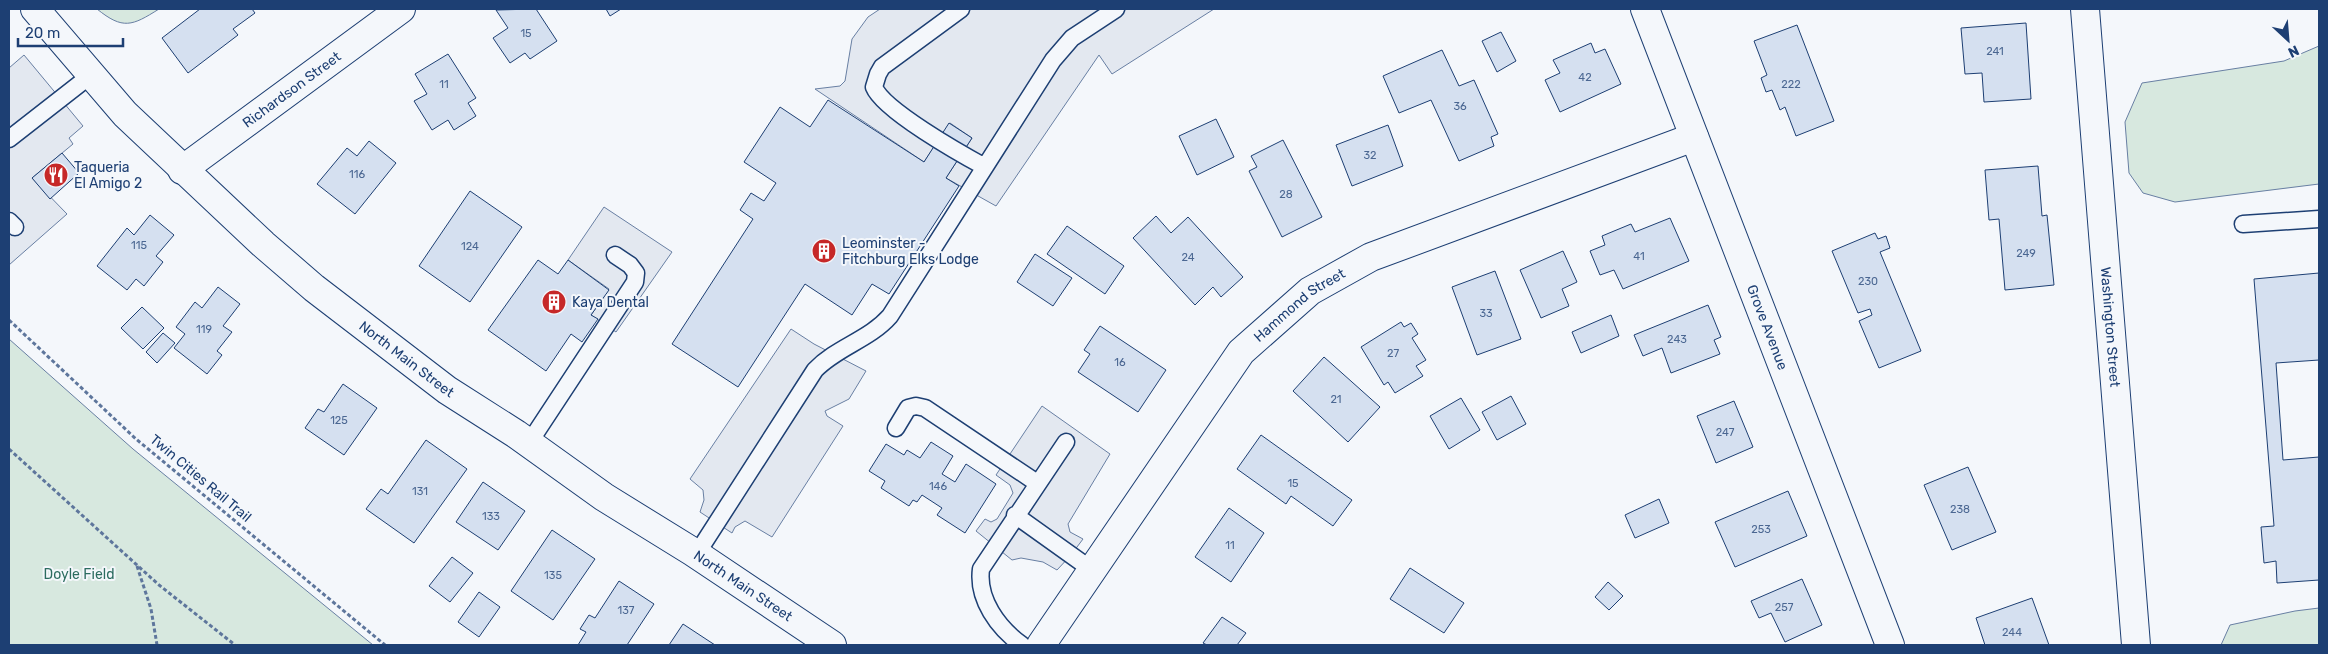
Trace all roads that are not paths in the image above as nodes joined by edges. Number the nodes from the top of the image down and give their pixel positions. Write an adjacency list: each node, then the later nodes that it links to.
1 (34, 9): 7 (street, North Main Street)
2 (400, 9): 11 (street, Richardson Street)
3 (961, 9): 10 (lane)
4 (1116, 9): 10 (lane)
5 (1645, 9): 8 (street, Grove Avenue)
6 (2085, 9): 26 (street, Washington Street)
7 (91, 76): 9 (lane); 11 (street, North Main Street)
8 (1694, 137): 21 (street, Hammond Street); 25 (street, Grove Avenue)
9 (9, 139)
10 (985, 167): 20 (lane)
11 (182, 170): 17 (street, North Main Street)
12 (2319, 219): 13 (lane)
13 (2243, 224)
14 (614, 255): 17 (lane)
15 (896, 428): 18 (lane)
16 (1066, 442): 18 (lane)
17 (529, 443): 20 (street, North Main Street)
18 (1037, 483): 19 (lane)
19 (1016, 515): 21 (lane); 23 (lane)
20 (696, 555): 22 (street, North Main Street)
21 (1092, 570): 24 (street, Hammond Street)
22 (832, 645)
23 (1022, 645)
24 (1041, 645)
25 (1890, 645)
26 (2136, 645)

